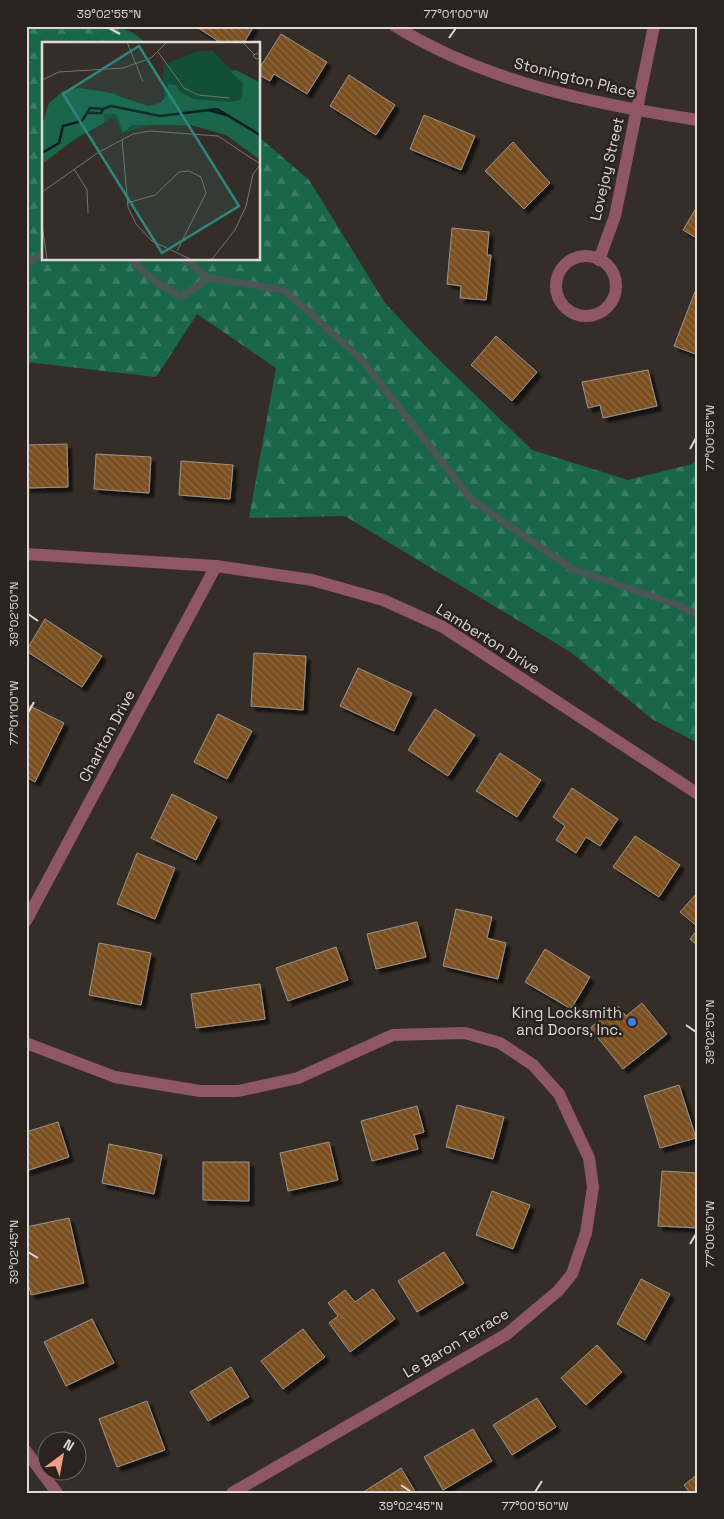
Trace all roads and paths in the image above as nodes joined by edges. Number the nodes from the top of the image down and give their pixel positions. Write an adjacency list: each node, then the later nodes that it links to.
1 (394, 26): 3 (street, Stonington Place)
2 (654, 26): 3 (street, Lovejoy Street)
3 (637, 111): 4 (street, Stonington Place); 5 (street, Lovejoy Street)
4 (698, 120)
5 (599, 260): 5 (street)
6 (26, 554): 7 (street, Lamberton Drive)
7 (216, 566): 8 (street, Lamberton Drive); 9 (street, Charlton Drive)
8 (698, 794)
9 (26, 921)
10 (26, 1043): 13 (street, Le Baron Terrace)
11 (26, 1450): 12 (street)
12 (57, 1493)
13 (232, 1493)

